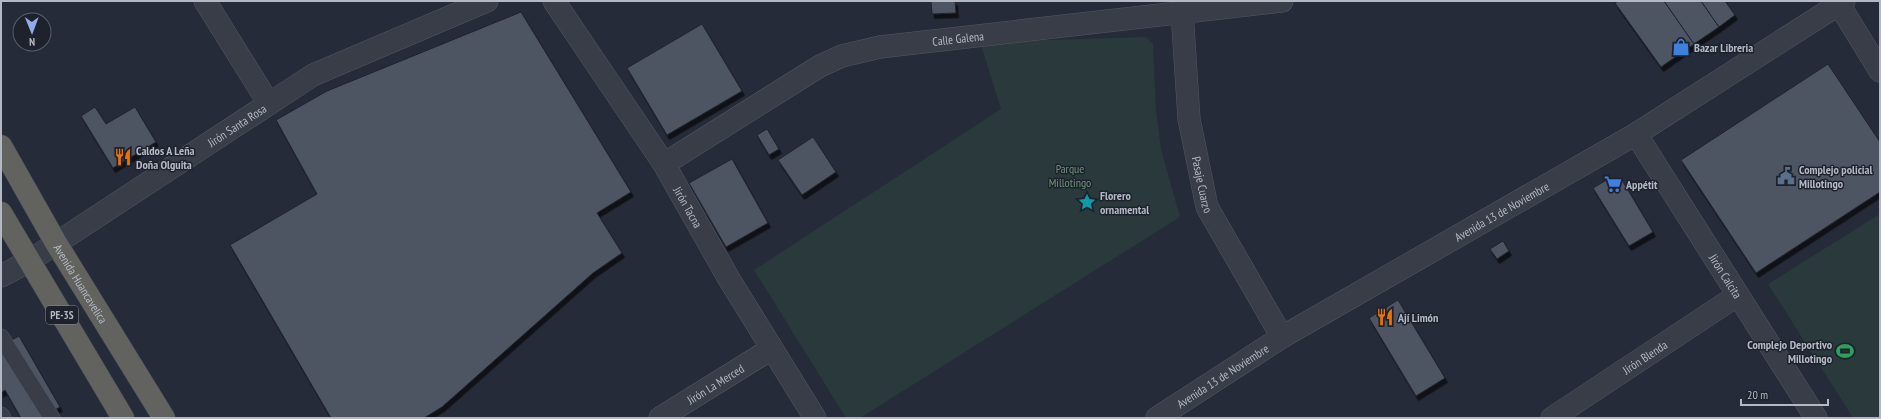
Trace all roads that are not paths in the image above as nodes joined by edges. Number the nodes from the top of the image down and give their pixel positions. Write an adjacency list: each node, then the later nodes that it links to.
1 (205, 1): 8 (street)
2 (488, 1): 8 (street, Jirón Santa Rosa)
3 (554, 1): 11 (street, Jirón Tacna)
4 (1282, 1): 6 (street, Calle Galena)
5 (1840, 2): 7 (street); 9 (street, Avenida 13 de Noviembre)
6 (1182, 12): 11 (street, Calle Galena); 18 (street, Pasaje Cuarzo)
7 (1880, 71)
8 (269, 104): 13 (street, Jirón Santa Rosa)
9 (1636, 134): 16 (street, Jirón Calcita); 18 (street, Avenida 13 de Noviembre)
10 (1, 146): 13 (highway, Avenida Huancavelica / PE-3S)
11 (664, 164): 19 (street, Jirón Tacna)
12 (1, 213): 14 (highway, PE-3S)
13 (56, 243): 14 (street, Jirón Santa Rosa); 24 (highway, Avenida Huancavelica / PE-3S)
14 (29, 261): 15 (street, Jirón Santa Rosa); 23 (highway, PE-3S)
15 (1, 276)
16 (1738, 295): 28 (street, Jirón Blenda); 29 (street, Jirón Calcita)
17 (1, 337): 22 (lane)
18 (1282, 337): 27 (street, Avenida 13 de Noviembre)
19 (771, 348): 25 (street, Jirón La Merced); 26 (street, Jirón Tacna)
20 (1, 415): 21 (lane)
21 (3, 418)
22 (52, 418)
23 (123, 418)
24 (164, 418)
25 (660, 418)
26 (815, 418)
27 (1157, 418)
28 (1552, 418)
29 (1816, 418)

